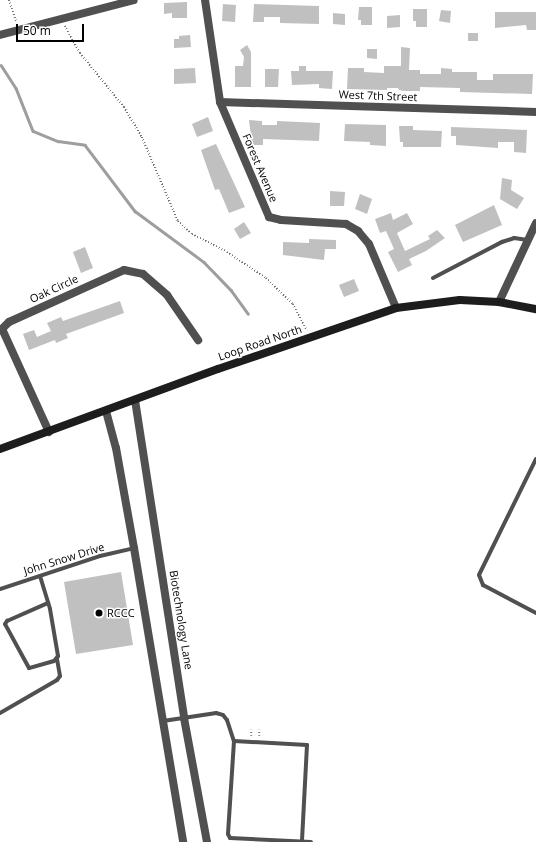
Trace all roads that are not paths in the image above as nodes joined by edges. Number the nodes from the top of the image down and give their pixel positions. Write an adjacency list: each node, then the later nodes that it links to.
1 (134, 0): 3 (street)
2 (205, 0): 4 (street, Forest Avenue)
3 (0, 35)
4 (220, 102): 5 (street, West 7th Street); 10 (street, Forest Avenue)
5 (536, 112)
6 (536, 223): 7 (street)
7 (528, 240): 8 (lane); 9 (street)
8 (433, 278)
9 (499, 302): 10 (main road, Loop Road North); 11 (main road, Loop Road North)
10 (396, 308): 13 (main road, Loop Road North)
11 (536, 310)
12 (198, 340): 15 (street, Oak Circle)
13 (135, 400): 14 (main road, Loop Road North); 25 (street, Biotechnology Lane)
14 (106, 411): 15 (main road, Loop Road North); 18 (street)
15 (49, 432): 16 (main road, Loop Road North)
16 (0, 449)
17 (536, 459): 22 (lane)
18 (134, 548): 19 (lane, John Snow Drive); 26 (street)
19 (40, 576): 20 (lane, John Snow Drive); 21 (lane)
20 (0, 589)
21 (48, 603): 23 (lane); 23 (lane)
22 (536, 613)
23 (57, 659): 24 (lane)
24 (0, 713)
25 (184, 718): 26 (lane); 27 (lane); 30 (street, Biotechnology Lane)
26 (163, 722): 29 (street)
27 (234, 741): 28 (lane); 28 (lane)
28 (302, 840): 31 (lane)
29 (183, 842)
30 (207, 842)
31 (311, 842)

